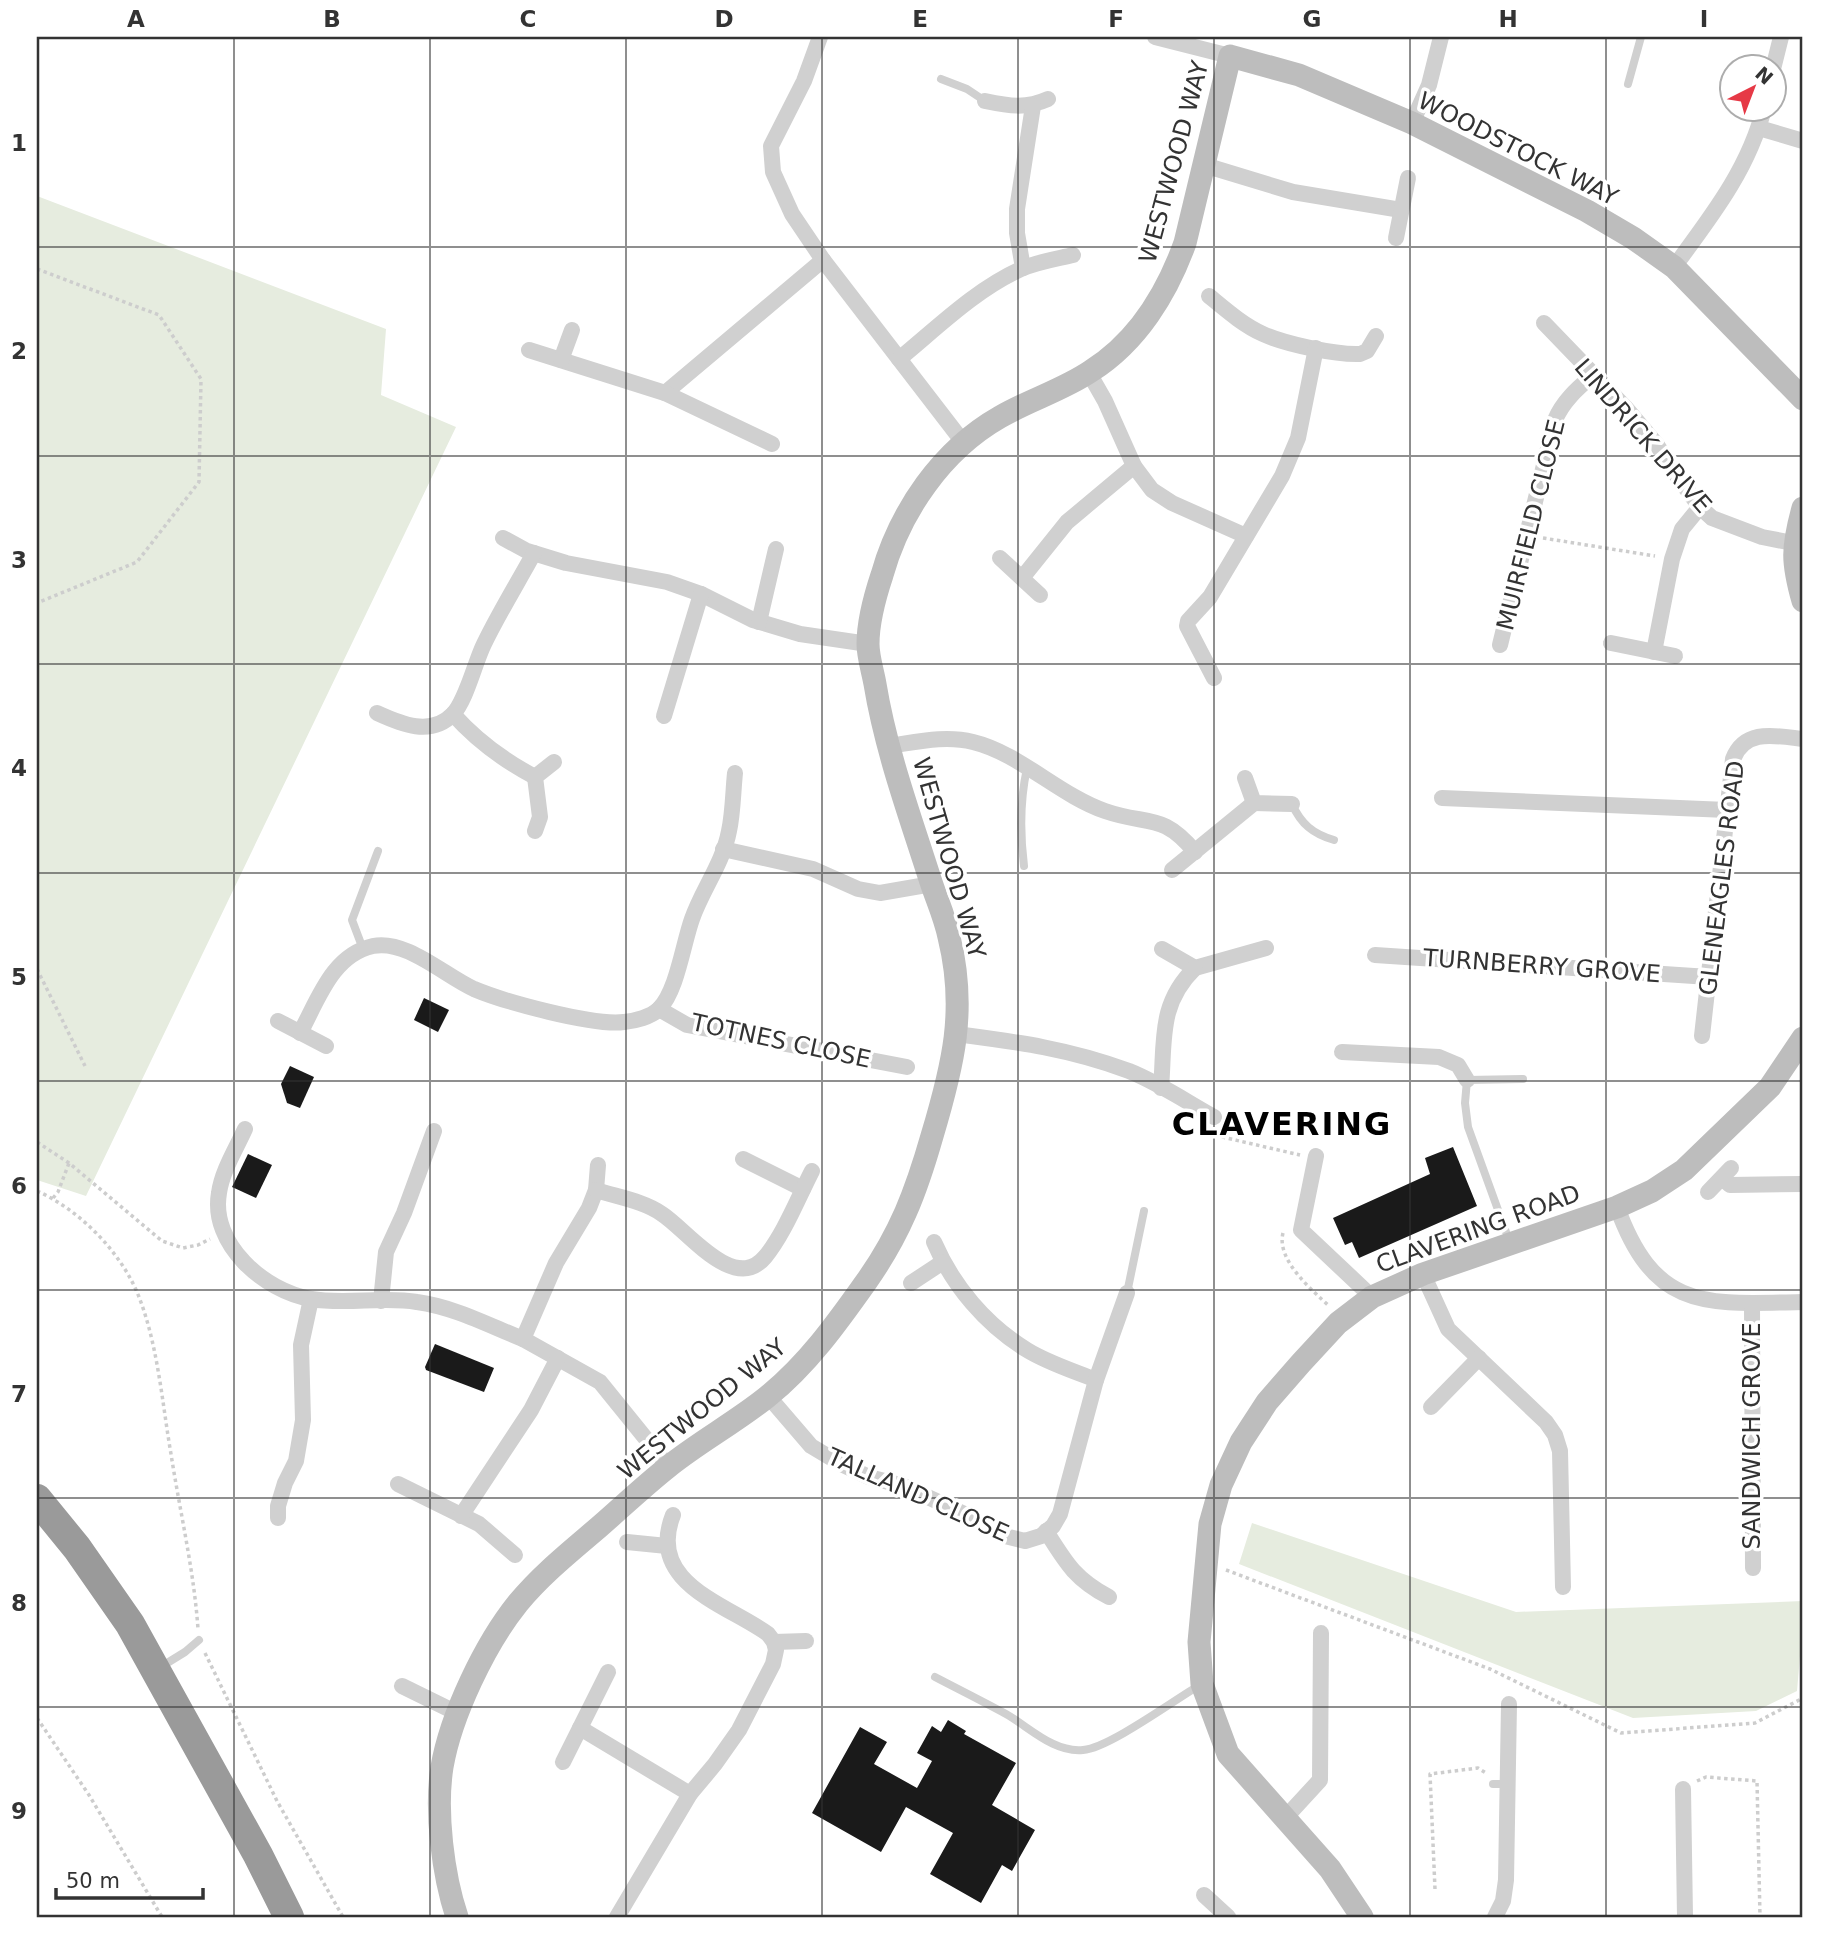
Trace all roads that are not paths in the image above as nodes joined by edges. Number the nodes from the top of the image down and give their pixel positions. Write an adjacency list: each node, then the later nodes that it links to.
1 (820, 37): 20 (street)
2 (1154, 37): 5 (street, WOODSTOCK WAY)
3 (1441, 37): 12 (street)
4 (1641, 37): 7 (lane)
5 (1230, 56): 12 (street, WOODSTOCK WAY); 15 (street, WESTWOOD WAY)
6 (941, 79): 9 (lane)
7 (1628, 85)
8 (1048, 99): 10 (street)
9 (985, 101): 10 (street)
10 (1033, 106): 22 (street)
11 (1760, 122): 13 (street)
12 (1412, 123): 21 (street, WOODSTOCK WAY)
13 (1759, 128): 14 (street); 21 (street)
14 (1803, 141)
15 (1204, 165): 17 (street); 31 (street, WESTWOOD WAY)
16 (1408, 178): 17 (street)
17 (1401, 210): 18 (street)
18 (1396, 238)
19 (1073, 255): 22 (street)
20 (823, 260): 29 (street); 33 (street)
21 (1674, 267): 34 (street, WOODSTOCK WAY)
22 (1023, 268): 29 (street)
23 (1209, 296): 27 (street)
24 (1545, 323): 32 (street, LINDRICK DRIVE)
25 (572, 330): 30 (street)
26 (1376, 336): 27 (street)
27 (1316, 348): 40 (street)
28 (530, 350): 30 (street)
29 (900, 359): 35 (street)
30 (561, 360): 33 (street)
31 (1089, 373): 35 (street, WESTWOOD WAY); 37 (street)
32 (1593, 375): 38 (street, LINDRICK DRIVE); 53 (street, MUIRFIELD CLOSE)
33 (665, 393): 36 (street)
34 (1803, 400)
35 (964, 442): 52 (street, WESTWOOD WAY)
36 (772, 444)
37 (1134, 466): 40 (street); 46 (street)
38 (1700, 507): 42 (street, LINDRICK DRIVE); 54 (street)
39 (1803, 508): 42 (street)
40 (1247, 536): 56 (street)
41 (503, 538): 44 (street)
42 (1793, 543): 49 (street)
43 (776, 549): 50 (street)
44 (534, 553): 47 (street); 58 (street)
45 (1000, 558): 46 (street)
46 (1022, 578): 48 (street)
47 (701, 594): 50 (street); 59 (street)
48 (1040, 594)
49 (1803, 601)
50 (759, 622): 52 (street)
51 (1611, 643): 54 (street)
52 (868, 645): 61 (street, WESTWOOD WAY)
53 (1500, 645)
54 (1654, 652): 55 (street)
55 (1675, 656)
56 (1214, 678)
57 (377, 713): 58 (street)
58 (453, 714): 65 (street)
59 (664, 716)
60 (1803, 738): 70 (street, GLENEAGLES ROAD)
61 (889, 746): 63 (street); 78 (street, WESTWOOD WAY)
62 (554, 762): 65 (street)
63 (1027, 768): 75 (street); 76 (lane)
64 (735, 773): 73 (street)
65 (535, 777): 71 (street)
66 (1245, 778): 68 (street)
67 (1442, 797): 70 (street)
68 (1254, 803): 69 (street); 75 (street)
69 (1292, 804): 72 (lane)
70 (1727, 810): 84 (street, GLENEAGLES ROAD)
71 (535, 831)
72 (1334, 840)
73 (723, 849): 78 (street); 85 (street)
74 (378, 851): 80 (lane)
75 (1195, 852): 77 (street)
76 (1024, 866)
77 (1172, 870)
78 (932, 884): 88 (street, WESTWOOD WAY)
79 (1266, 948): 83 (street)
80 (363, 949): 85 (street); 87 (street)
81 (1162, 949): 83 (street)
82 (1375, 955): 84 (street, TURNBERRY GROVE)
83 (1195, 968): 96 (street)
84 (1709, 977): 89 (street, GLENEAGLES ROAD)
85 (659, 1009): 93 (street, TOTNES CLOSE)
86 (278, 1021): 87 (street)
87 (300, 1033): 91 (street)
88 (956, 1034): 96 (street); 125 (street, WESTWOOD WAY)
89 (1702, 1036)
90 (1803, 1038): 108 (street, CLAVERING ROAD)
91 (326, 1046)
92 (1342, 1052): 95 (street)
93 (907, 1067)
94 (1523, 1079): 95 (lane)
95 (1467, 1080): 111 (lane)
96 (1161, 1088): 97 (street)
97 (1214, 1117)
98 (245, 1129): 117 (street)
99 (434, 1131): 118 (street)
100 (1316, 1157): 116 (street)
101 (743, 1159): 105 (street)
102 (598, 1165): 106 (street)
103 (812, 1171): 105 (street)
104 (1803, 1184): 107 (street)
105 (803, 1189): 106 (street)
106 (596, 1191): 121 (street)
107 (1708, 1192)
108 (1617, 1207): 111 (street, CLAVERING ROAD); 120 (street)
109 (1144, 1211): 115 (lane)
110 (934, 1241): 112 (street)
111 (1510, 1243): 113 (street, CLAVERING ROAD)
112 (943, 1262): 114 (street); 124 (street)
113 (1423, 1274): 116 (street, CLAVERING ROAD); 123 (street)
114 (911, 1283)
115 (1127, 1293): 124 (street, TALLAND CLOSE)
116 (1372, 1297): 147 (street, CLAVERING ROAD)
117 (311, 1299): 118 (street); 132 (street)
118 (381, 1301): 121 (street)
119 (1803, 1302): 120 (street)
120 (1752, 1303): 137 (street, SANDWICH GROVE)
121 (523, 1339): 122 (street)
122 (558, 1358): 127 (street); 131 (street)
123 (1479, 1359): 126 (street); 138 (street)
124 (1096, 1380): 133 (street, TALLAND CLOSE)
125 (768, 1396): 127 (street, WESTWOOD WAY); 133 (street, TALLAND CLOSE)
126 (1431, 1408)
127 (668, 1466): 150 (street, WESTWOOD WAY)
128 (398, 1485): 131 (street)
129 (37, 1499): 144 (highway)
130 (673, 1515): 135 (street)
131 (461, 1516): 136 (street)
132 (278, 1518)
133 (1046, 1531): 139 (street, TALLAND CLOSE)
134 (627, 1542): 135 (street)
135 (667, 1546): 143 (street)
136 (515, 1555)
137 (1753, 1568)
138 (1563, 1587)
139 (1109, 1597)
140 (1321, 1633): 155 (street)
141 (199, 1640): 144 (lane)
142 (806, 1640): 143 (street)
143 (774, 1642): 154 (street)
144 (157, 1669): 158 (highway)
145 (608, 1672): 151 (street)
146 (934, 1677): 147 (lane)
147 (1202, 1684): 155 (street, CLAVERING ROAD)
148 (402, 1686): 150 (street)
149 (1509, 1704): 162 (street)
150 (457, 1713): 159 (street, WESTWOOD WAY)
151 (580, 1728): 152 (street); 154 (street)
152 (564, 1762)
153 (1683, 1788): 163 (street)
154 (690, 1794): 160 (street)
155 (1286, 1817): 161 (street, CLAVERING ROAD)
156 (1204, 1895): 157 (street)
157 (1223, 1916)
158 (289, 1917)
159 (457, 1917)
160 (617, 1917)
161 (1362, 1917)
162 (1495, 1917)
163 (1685, 1917)

